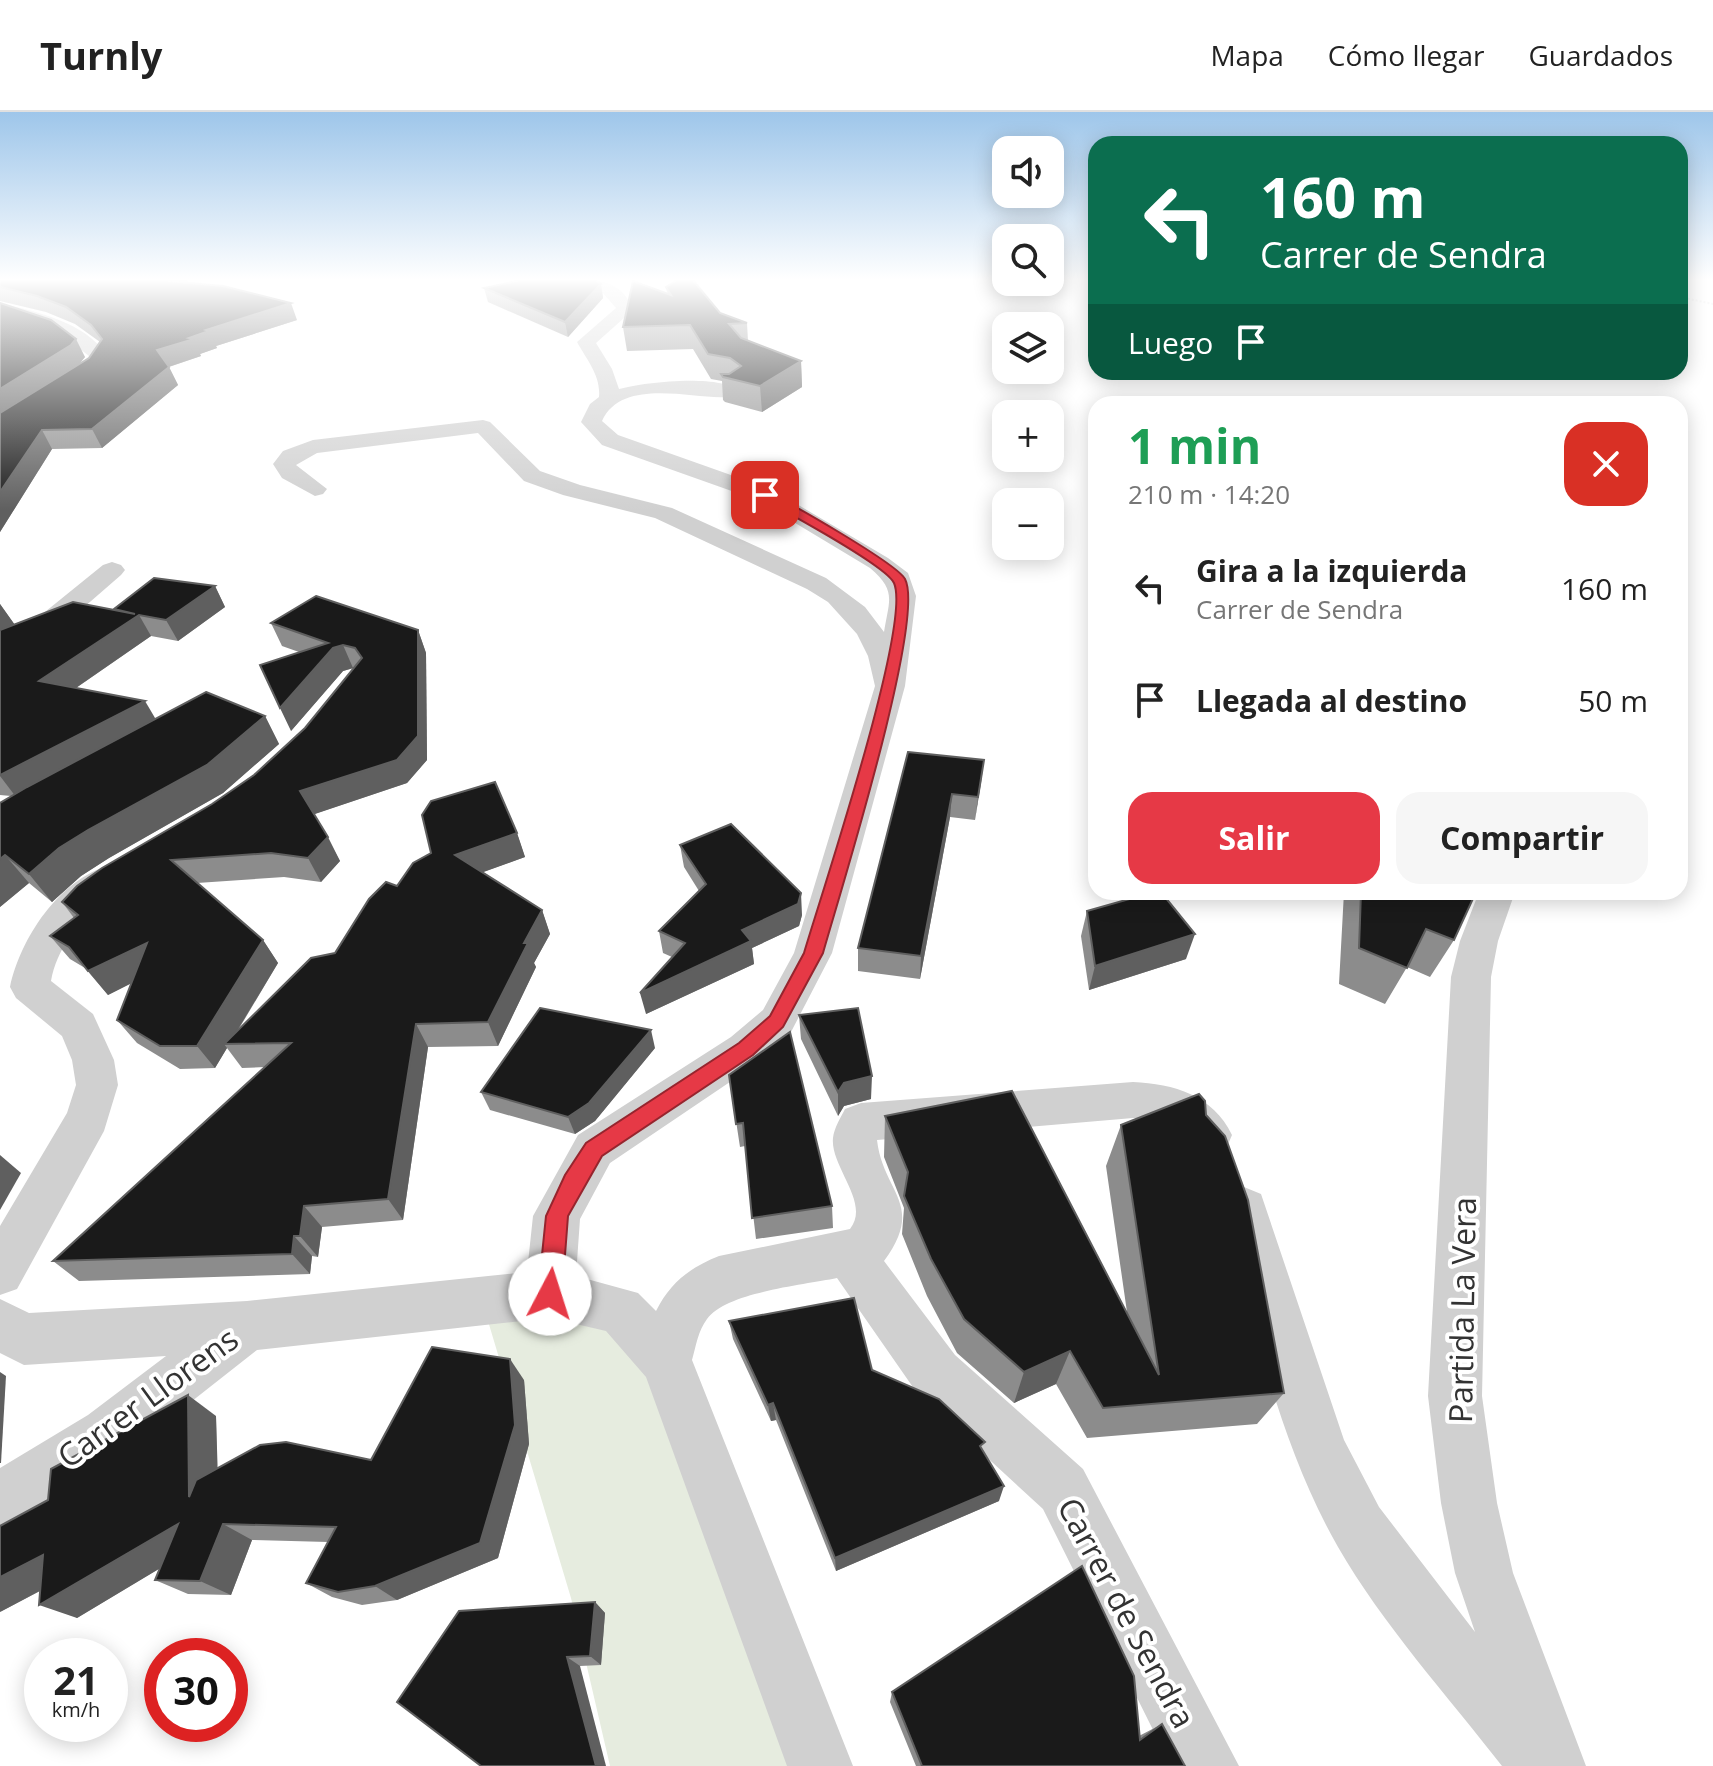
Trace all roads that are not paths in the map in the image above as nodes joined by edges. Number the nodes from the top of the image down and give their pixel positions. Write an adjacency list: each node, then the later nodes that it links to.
1 (99, 356): 5 (street)
2 (593, 356): 4 (street)
3 (730, 392): 4 (street)
4 (609, 397): 9 (street)
5 (0, 427)
6 (315, 489): 9 (street)
7 (112, 570): 8 (street)
8 (0, 647)
9 (890, 686): 14 (street)
10 (137, 862): 13 (street)
11 (1494, 900): 22 (street, Partida La Vera)
12 (848, 1253): 17 (street); 20 (street, Carrer de Sendra); 21 (street)
13 (0, 1272)
14 (550, 1294): 16 (street); 17 (street)
15 (0, 1324): 16 (street, Carrer Llorens)
16 (247, 1326): 18 (street, Carrer Llorens)
17 (666, 1360): 19 (street)
18 (0, 1500)
19 (820, 1766)
20 (1206, 1766)
21 (1543, 1766)
22 (1556, 1766)

